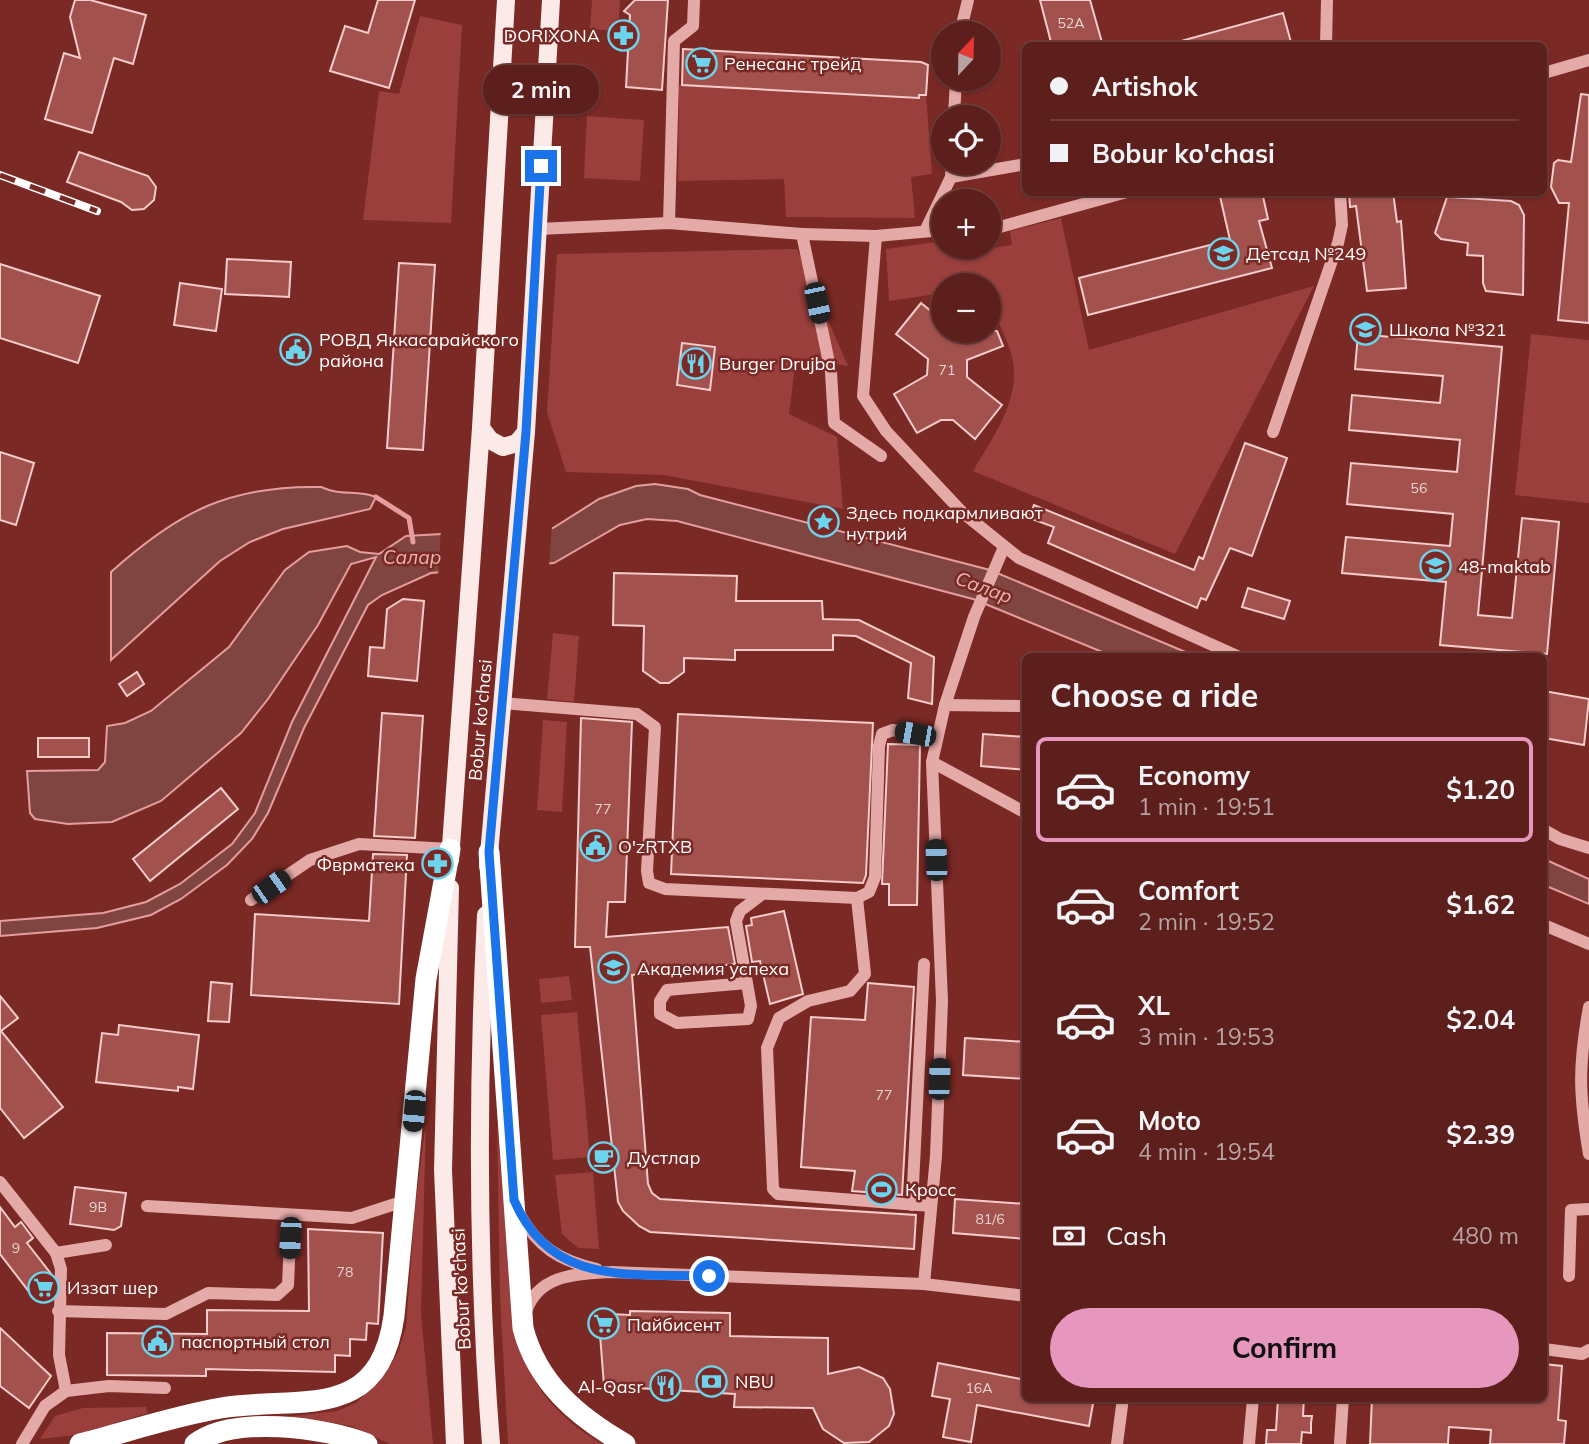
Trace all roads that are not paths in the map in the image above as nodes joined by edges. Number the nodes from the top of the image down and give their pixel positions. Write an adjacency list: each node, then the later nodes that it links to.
1 (506, 0): 21 (main road, Bobur ko'chasi)
2 (551, 0): 16 (main road, Bobur ko'chasi)
3 (694, 0): 14 (street)
4 (968, 0): 6 (street)
5 (1327, 0): 7 (street)
6 (963, 21)
7 (1326, 42)
8 (1589, 60): 9 (street)
9 (1547, 73)
10 (1022, 165): 11 (street)
11 (951, 177): 17 (street)
12 (1112, 196): 15 (street)
13 (1340, 196): 23 (street)
14 (669, 223): 16 (street); 19 (street)
15 (1001, 227)
16 (538, 229): 22 (main road, Bobur ko'chasi)
17 (925, 231): 18 (street); 20 (street)
18 (931, 231)
19 (802, 234): 20 (street); 24 (street)
20 (876, 236): 25 (street)
21 (481, 428): 22 (main road); 35 (main road, Bobur ko'chasi)
22 (526, 432): 27 (main road, Bobur ko'chasi)
23 (1272, 432)
24 (881, 456)
25 (1002, 552): 26 (street); 28 (street)
26 (1230, 653)
27 (502, 704): 36 (main road, Bobur ko'chasi); 37 (street)
28 (945, 705): 29 (street); 30 (street)
29 (1022, 706)
30 (937, 738): 31 (street); 38 (street)
31 (932, 762): 32 (street); 51 (street)
32 (1022, 811)
33 (1547, 832): 34 (street)
34 (1589, 848)
35 (450, 849): 39 (street); 48 (highway); 73 (main road, Bobur ko'chasi)
36 (489, 852): 47 (highway); 74 (main road, Bobur ko'chasi)
37 (761, 895): 38 (street); 43 (street)
38 (857, 898): 49 (street)
39 (251, 900)
40 (1547, 926): 41 (street)
41 (1589, 943)
42 (924, 964): 49 (street)
43 (747, 983): 43 (street)
44 (1589, 1007): 45 (street)
45 (1589, 1154)
46 (0, 1182): 55 (street)
47 (514, 1200): 56 (street); 61 (highway)
48 (405, 1205): 53 (street); 70 (highway)
49 (912, 1205): 51 (street)
50 (147, 1206): 53 (street)
51 (931, 1206): 58 (street)
52 (1589, 1209): 57 (street)
53 (290, 1215): 60 (street)
54 (106, 1245): 55 (street)
55 (56, 1253): 60 (street)
56 (611, 1272): 58 (street); 61 (street)
57 (1569, 1276)
58 (924, 1284): 59 (street)
59 (1022, 1296)
60 (58, 1311): 65 (street)
61 (523, 1328): 75 (highway)
62 (1547, 1349): 63 (street)
63 (1589, 1350)
64 (165, 1388): 65 (street)
65 (66, 1391): 69 (street)
66 (1122, 1402): 76 (street)
67 (1253, 1402): 77 (street)
68 (1343, 1402): 78 (street)
69 (22, 1444)
70 (80, 1444)
71 (195, 1444): 72 (highway)
72 (367, 1444)
73 (455, 1444)
74 (491, 1444)
75 (625, 1444)
76 (1117, 1444)
77 (1249, 1444)
78 (1340, 1444)

